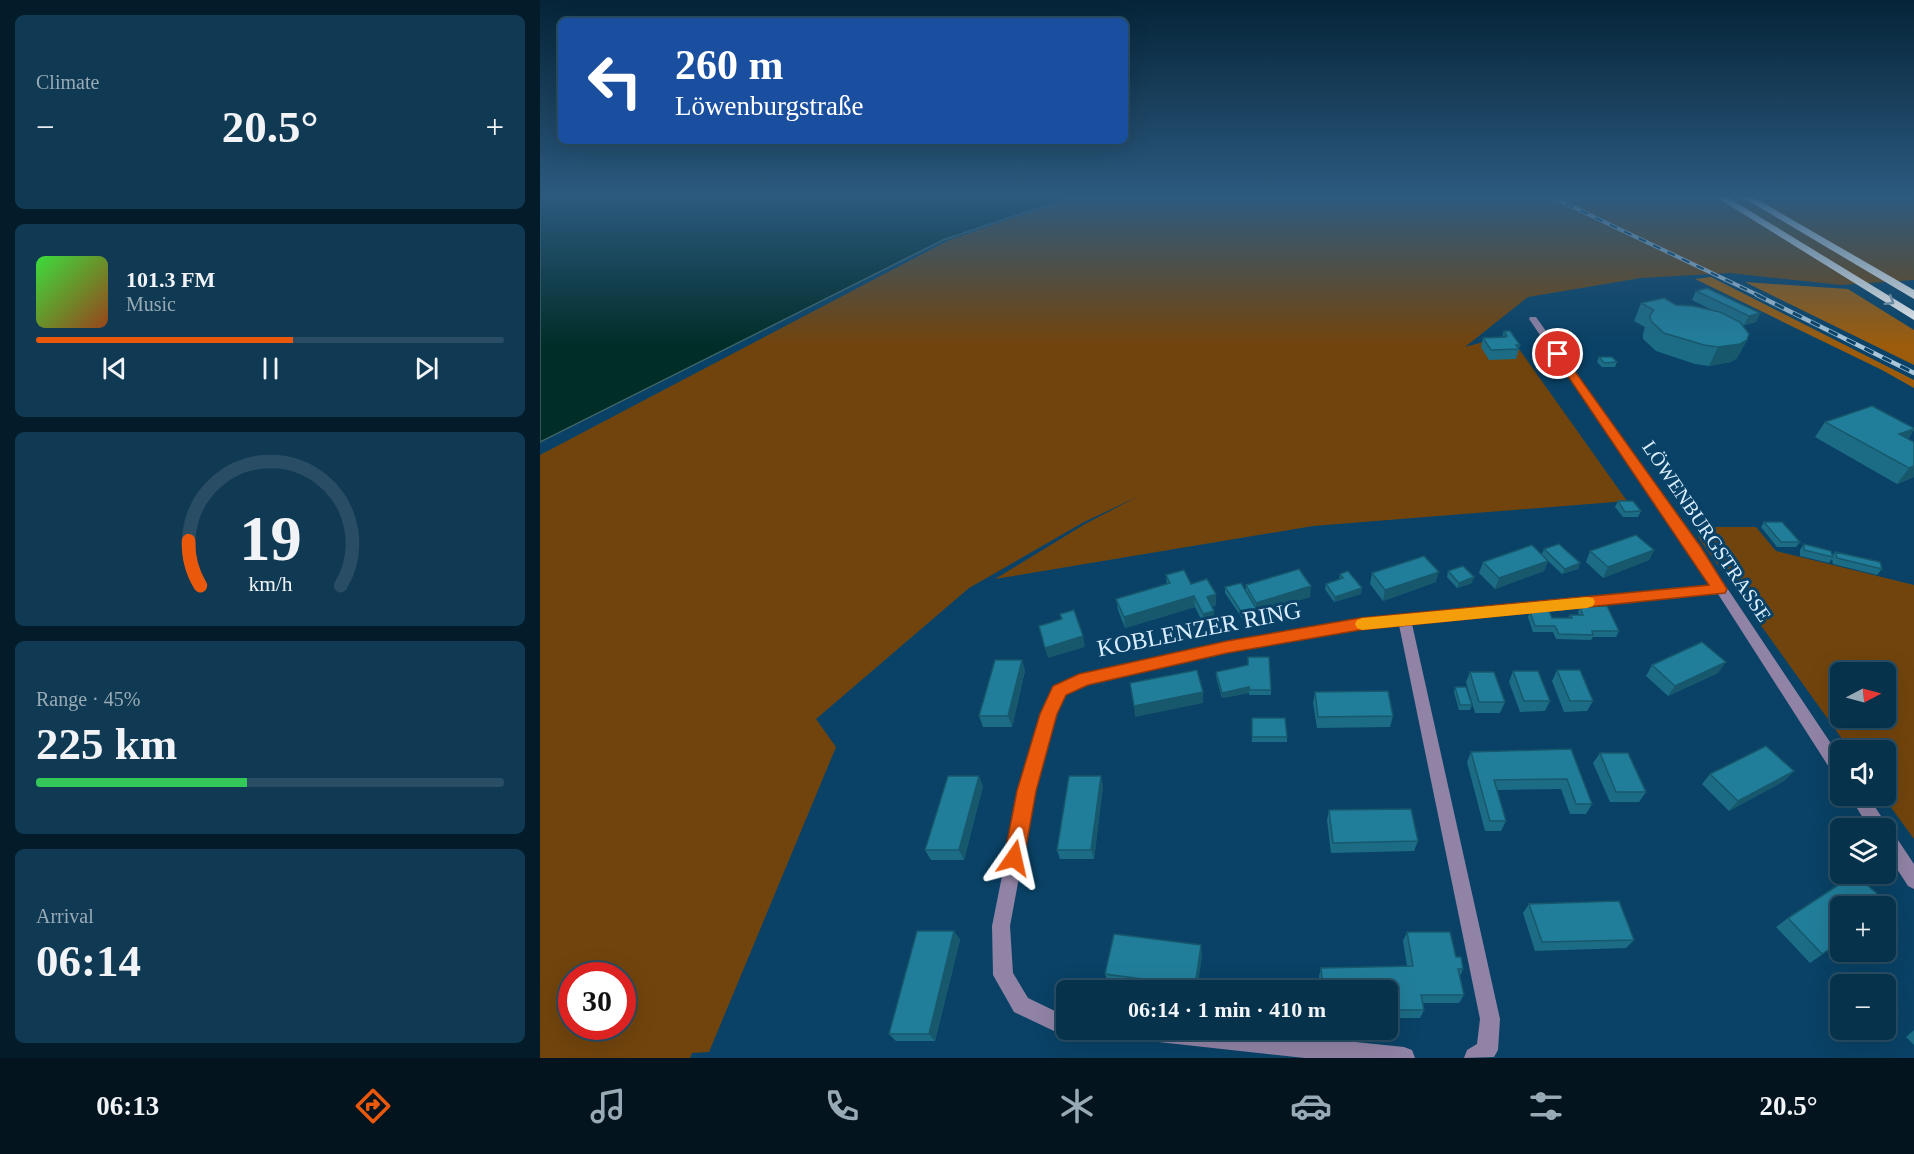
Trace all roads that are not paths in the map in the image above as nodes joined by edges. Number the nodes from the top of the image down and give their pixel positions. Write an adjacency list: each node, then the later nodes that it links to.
1 (1801, 246): 4 (highway, one-way to 4)
2 (1831, 246): 3 (highway)
3 (1914, 295)
4 (1914, 316)
5 (1533, 320): 6 (street, LÖWENBURGSTRASSE)
6 (1720, 589): 7 (street, KOBLENZER RING); 8 (street, LÖWENBURGSTRASSE)
7 (1405, 621): 11 (street, KOBLENZER RING); 14 (street)
8 (1830, 755)
9 (1896, 852): 10 (street)
10 (1914, 880)
11 (1056, 1021)
12 (1235, 1040): 13 (street)
13 (1404, 1058)
14 (1475, 1058)

